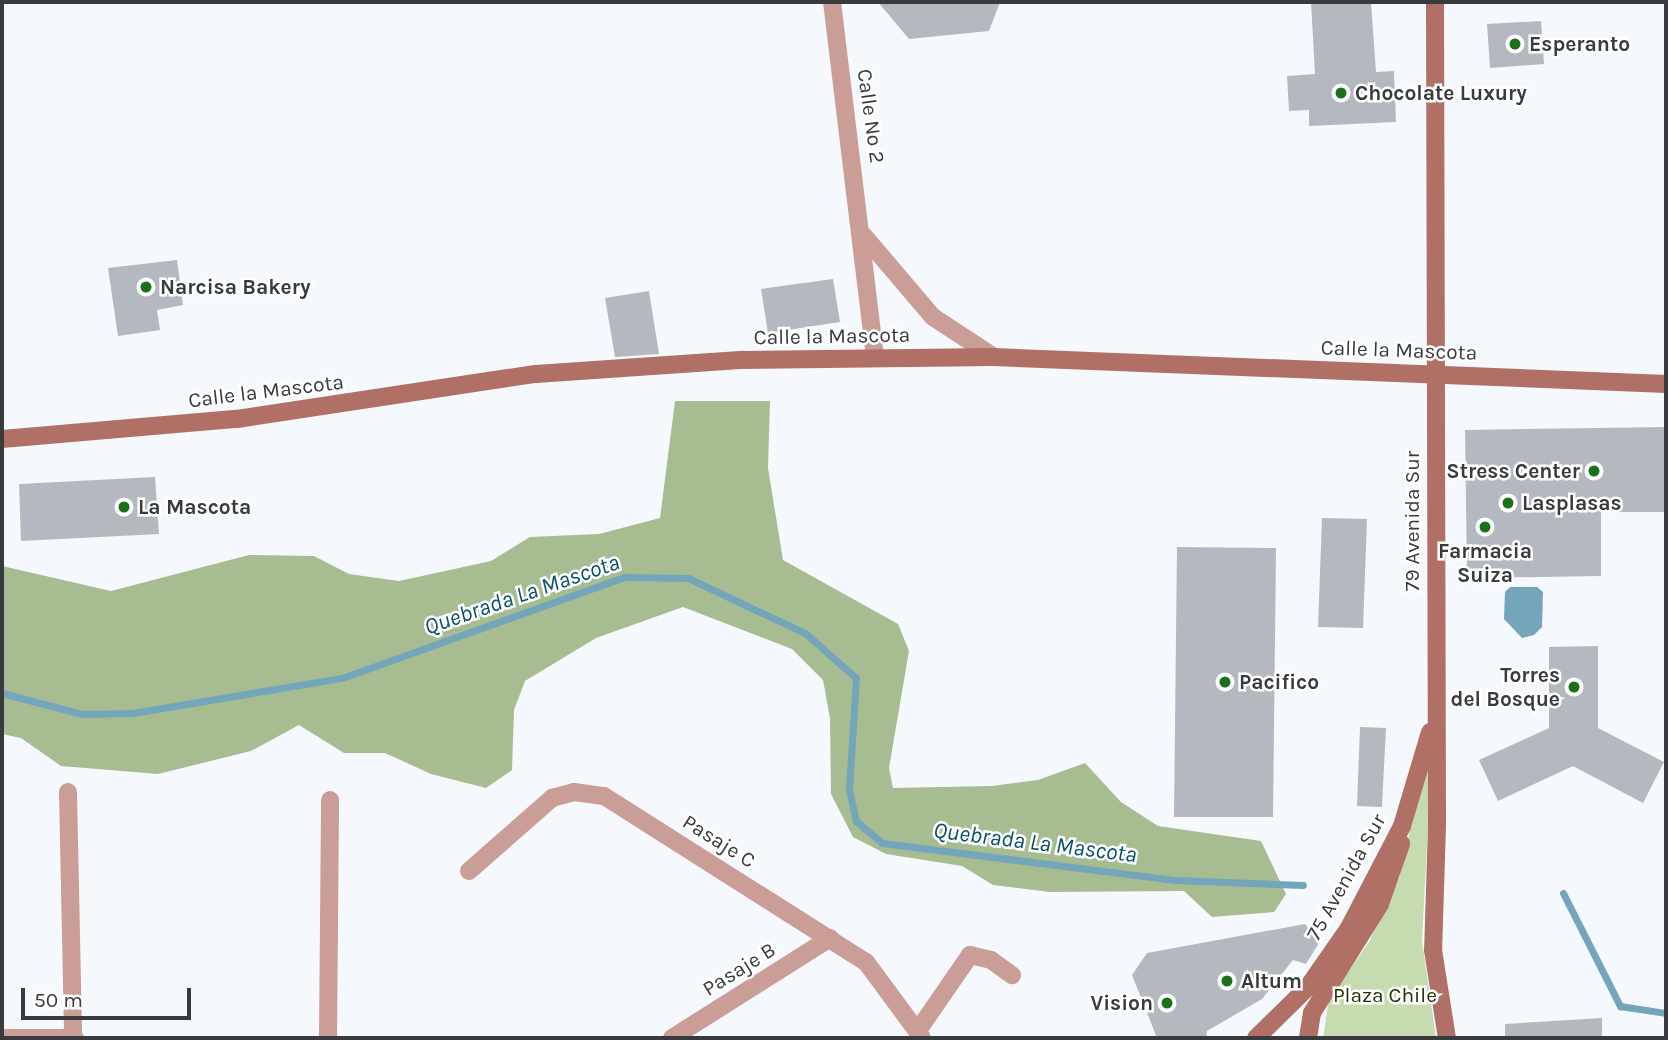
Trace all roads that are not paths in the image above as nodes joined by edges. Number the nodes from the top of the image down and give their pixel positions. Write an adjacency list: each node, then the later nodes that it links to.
1 (832, 2): 3 (street, Calle No 2)
2 (1436, 2): 6 (main road, 79 Avenida Sur)
3 (864, 236): 4 (street, Calle No 2); 5 (street)
4 (875, 357): 5 (main road, Calle la Mascota); 8 (main road, Calle la Mascota)
5 (993, 357): 6 (main road, Calle la Mascota)
6 (1434, 374): 7 (main road, Calle la Mascota); 9 (main road, 79 Avenida Sur)
7 (1666, 384)
8 (2, 439)
9 (1436, 715): 12 (main road, 75 Avenida Sur); 23 (main road, 79 Avenida Sur)
10 (68, 792): 18 (street)
11 (330, 800): 19 (street)
12 (1402, 826): 21 (main road, 75 Avenida Sur); 22 (main road)
13 (469, 871): 14 (street, Pasaje C)
14 (830, 938): 16 (street, Pasaje C); 20 (street, Pasaje B)
15 (1012, 975): 16 (street)
16 (920, 1034)
17 (2, 1038): 18 (street)
18 (74, 1038)
19 (328, 1038)
20 (672, 1038)
21 (1256, 1038)
22 (1308, 1038)
23 (1447, 1038)

